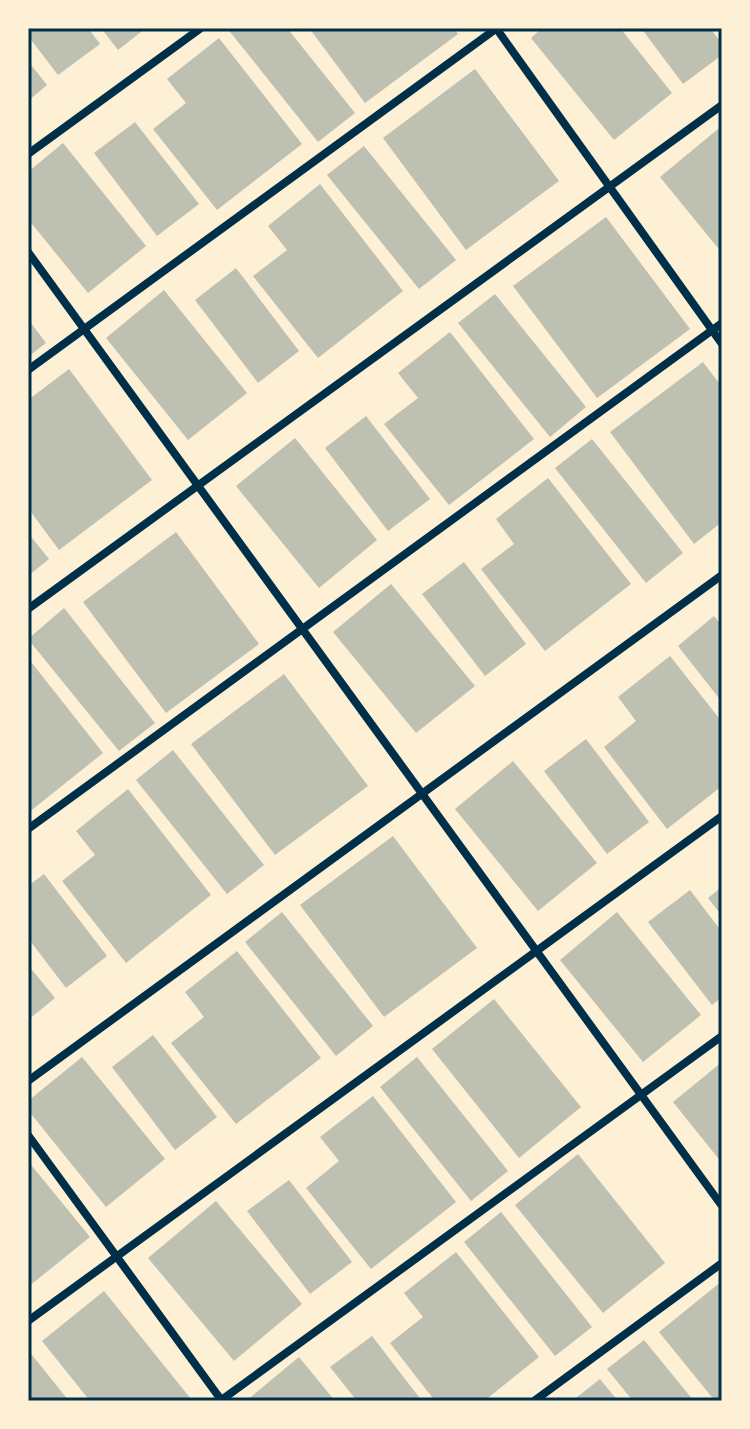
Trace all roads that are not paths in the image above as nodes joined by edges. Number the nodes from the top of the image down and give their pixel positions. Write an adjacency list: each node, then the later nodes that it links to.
1 (201, 28): 4 (street)
2 (496, 28): 5 (street); 8 (street)
3 (722, 105): 5 (street)
4 (28, 154)
5 (610, 187): 9 (street); 12 (street)
6 (28, 252): 8 (street)
7 (722, 323): 9 (street)
8 (84, 329): 11 (street); 12 (street)
9 (712, 330): 10 (street); 15 (street)
10 (722, 344)
11 (28, 370)
12 (198, 486): 14 (street); 15 (street)
13 (722, 575): 16 (street)
14 (28, 609)
15 (302, 629): 16 (street); 18 (street)
16 (422, 793): 19 (street); 21 (street)
17 (722, 816): 19 (street)
18 (28, 829)
19 (536, 951): 22 (street); 25 (street)
20 (722, 1036): 22 (street)
21 (28, 1081)
22 (641, 1094): 24 (street); 28 (street)
23 (28, 1135): 25 (street)
24 (722, 1206)
25 (117, 1257): 27 (street); 28 (street)
26 (722, 1263): 29 (street)
27 (28, 1321)
28 (221, 1401)
29 (534, 1401)

